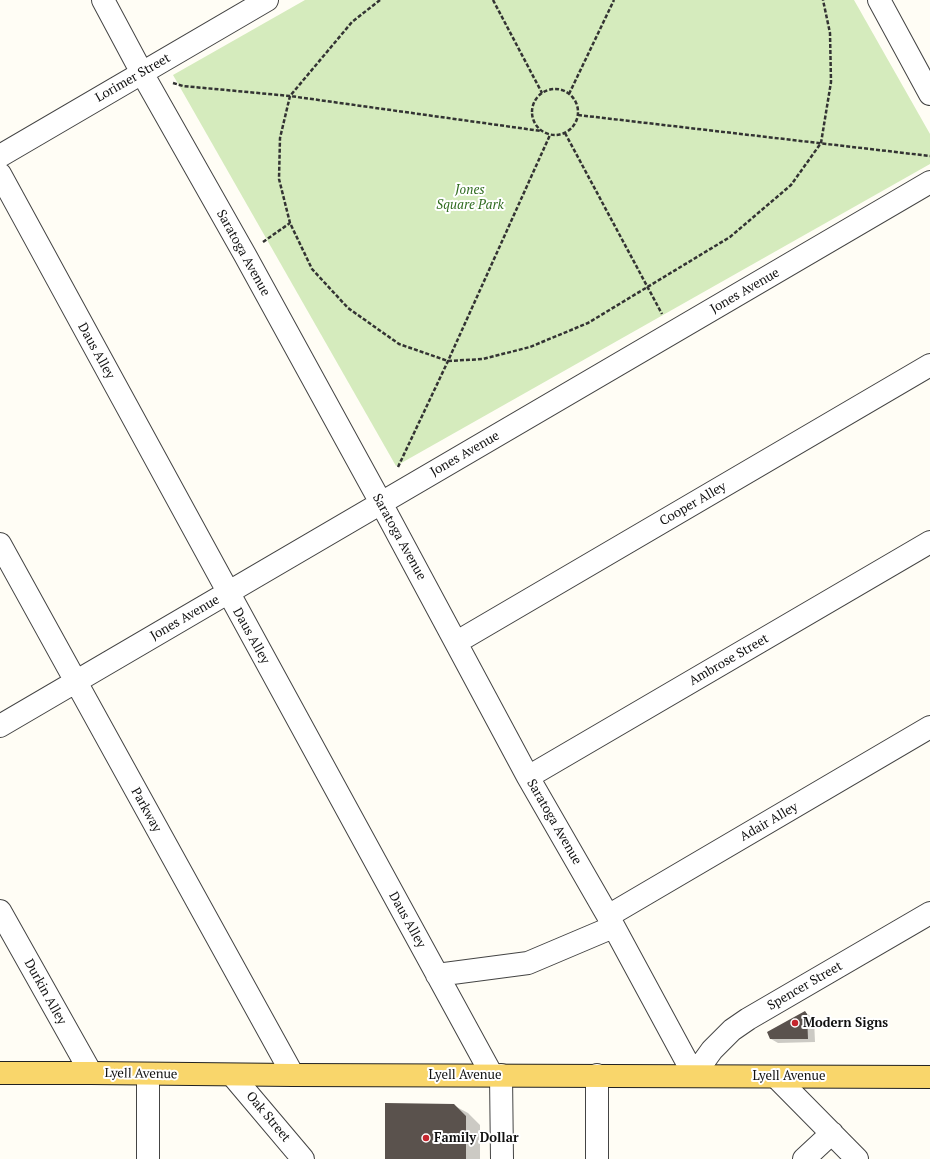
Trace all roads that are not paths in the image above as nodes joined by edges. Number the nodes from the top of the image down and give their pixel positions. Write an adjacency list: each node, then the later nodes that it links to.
1 (103, 0): 4 (street, Saratoga Avenue)
2 (267, 0): 4 (street, Lorimer Street)
3 (879, 0): 5 (street)
4 (142, 73): 6 (street, Lorimer Street); 10 (street, Saratoga Avenue)
5 (930, 94)
6 (0, 156)
7 (0, 174): 13 (street, Daus Alley)
8 (930, 182): 10 (street, Jones Avenue)
9 (930, 365): 14 (street, Cooper Alley)
10 (381, 504): 13 (street, Jones Avenue); 14 (street, Saratoga Avenue)
11 (930, 542): 18 (street, Ambrose Street)
12 (0, 544): 15 (street, Parkway)
13 (228, 593): 15 (street, Jones Avenue); 22 (street, Daus Alley)
14 (457, 642): 18 (street, Saratoga Avenue)
15 (76, 682): 16 (street, Jones Avenue); 27 (street, Parkway)
16 (0, 726)
17 (930, 728): 21 (street, Adair Alley)
18 (528, 777): 21 (street, Saratoga Avenue)
19 (0, 911): 24 (street, Durkin Alley)
20 (930, 912): 30 (street, Spencer Street)
21 (610, 921): 22 (street, Adair Alley); 30 (street, Saratoga Avenue)
22 (437, 975): 28 (street, Daus Alley)
23 (0, 1073): 24 (main road, Lyell Avenue)
24 (91, 1073): 25 (main road, Lyell Avenue)
25 (148, 1074): 26 (main road, Lyell Avenue); 34 (street)
26 (232, 1075): 27 (main road, Lyell Avenue); 35 (street, Oak Street)
27 (293, 1076): 28 (main road, Lyell Avenue)
28 (497, 1076): 29 (main road, Lyell Avenue); 36 (street)
29 (597, 1076): 30 (main road, Lyell Avenue); 37 (street)
30 (694, 1076): 31 (main road, Lyell Avenue)
31 (776, 1076): 32 (main road, Lyell Avenue); 33 (street)
32 (930, 1076)
33 (832, 1133): 38 (street); 39 (street)
34 (148, 1159)
35 (303, 1159)
36 (502, 1159)
37 (597, 1159)
38 (804, 1159)
39 (857, 1159)

